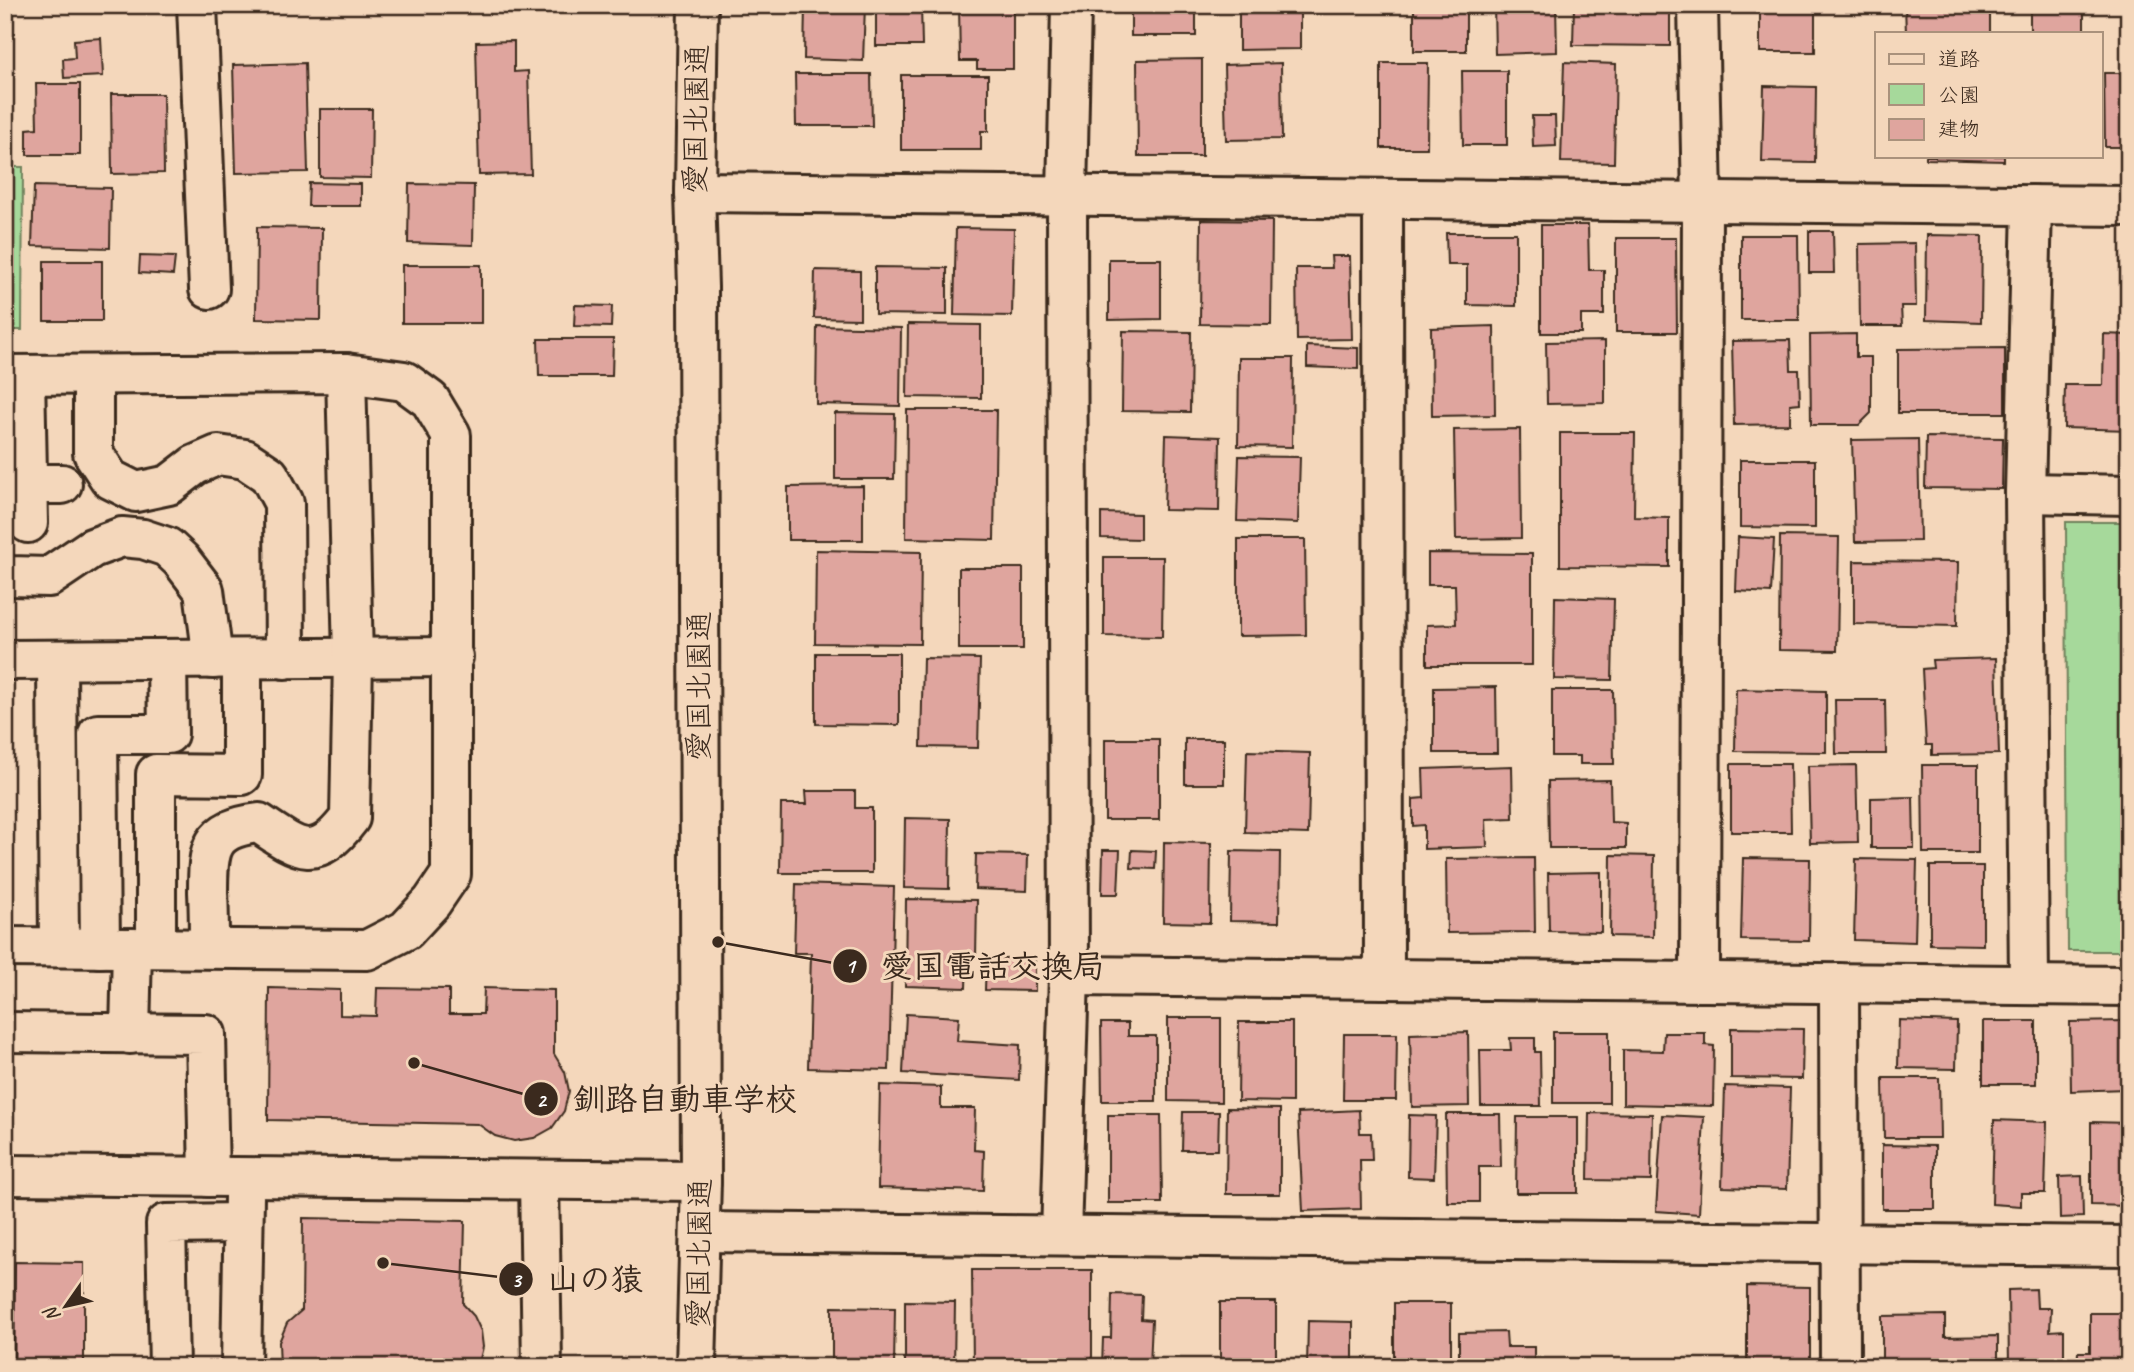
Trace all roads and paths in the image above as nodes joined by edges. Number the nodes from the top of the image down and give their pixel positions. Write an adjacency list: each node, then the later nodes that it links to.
1 (197, 5): 11 (street)
2 (698, 5): 5 (street, 愛国北園通)
3 (1071, 5): 6 (street)
4 (1698, 5): 8 (street)
5 (695, 192): 6 (street); 41 (street, 愛国北園通)
6 (1067, 195): 7 (street); 30 (street)
7 (1383, 199): 8 (street); 31 (street)
8 (1702, 202): 9 (street); 32 (street)
9 (2032, 205): 10 (street); 15 (street)
10 (2129, 206)
11 (209, 289)
12 (346, 373): 14 (street); 19 (street); 22 (street)
13 (15, 375): 14 (street); 17 (street)
14 (93, 375): 21 (street)
15 (2025, 493): 16 (street); 34 (street)
16 (2129, 495)
17 (28, 523)
18 (5, 574): 20 (street)
19 (453, 657): 22 (street); 29 (street)
20 (228, 659): 21 (street); 25 (street); 28 (street)
21 (285, 659): 22 (street)
22 (353, 659): 29 (street)
23 (5, 660): 24 (street)
24 (57, 660): 25 (street); 27 (street)
25 (167, 660): 28 (street)
26 (5, 947): 27 (street)
27 (59, 947): 28 (street)
28 (130, 948): 29 (street); 37 (street)
29 (209, 948)
30 (1069, 976): 31 (street); 44 (street)
31 (1384, 979): 32 (street)
32 (1700, 982): 33 (street)
33 (1839, 983): 34 (street); 45 (street)
34 (2029, 985): 35 (street)
35 (2129, 986)
36 (5, 1032): 37 (street)
37 (130, 1034): 39 (street)
38 (5, 1175): 39 (street)
39 (227, 1177): 40 (street); 42 (street)
40 (539, 1180): 41 (street); 49 (street)
41 (701, 1181): 43 (street, 愛国北園通)
42 (243, 1223): 47 (street); 48 (street)
43 (700, 1231): 44 (street); 50 (street, 愛国北園通)
44 (1061, 1236): 45 (street)
45 (1839, 1244): 46 (street); 51 (street)
46 (2129, 1246)
47 (169, 1367)
48 (242, 1367)
49 (542, 1367)
50 (696, 1367)
51 (1840, 1367)

